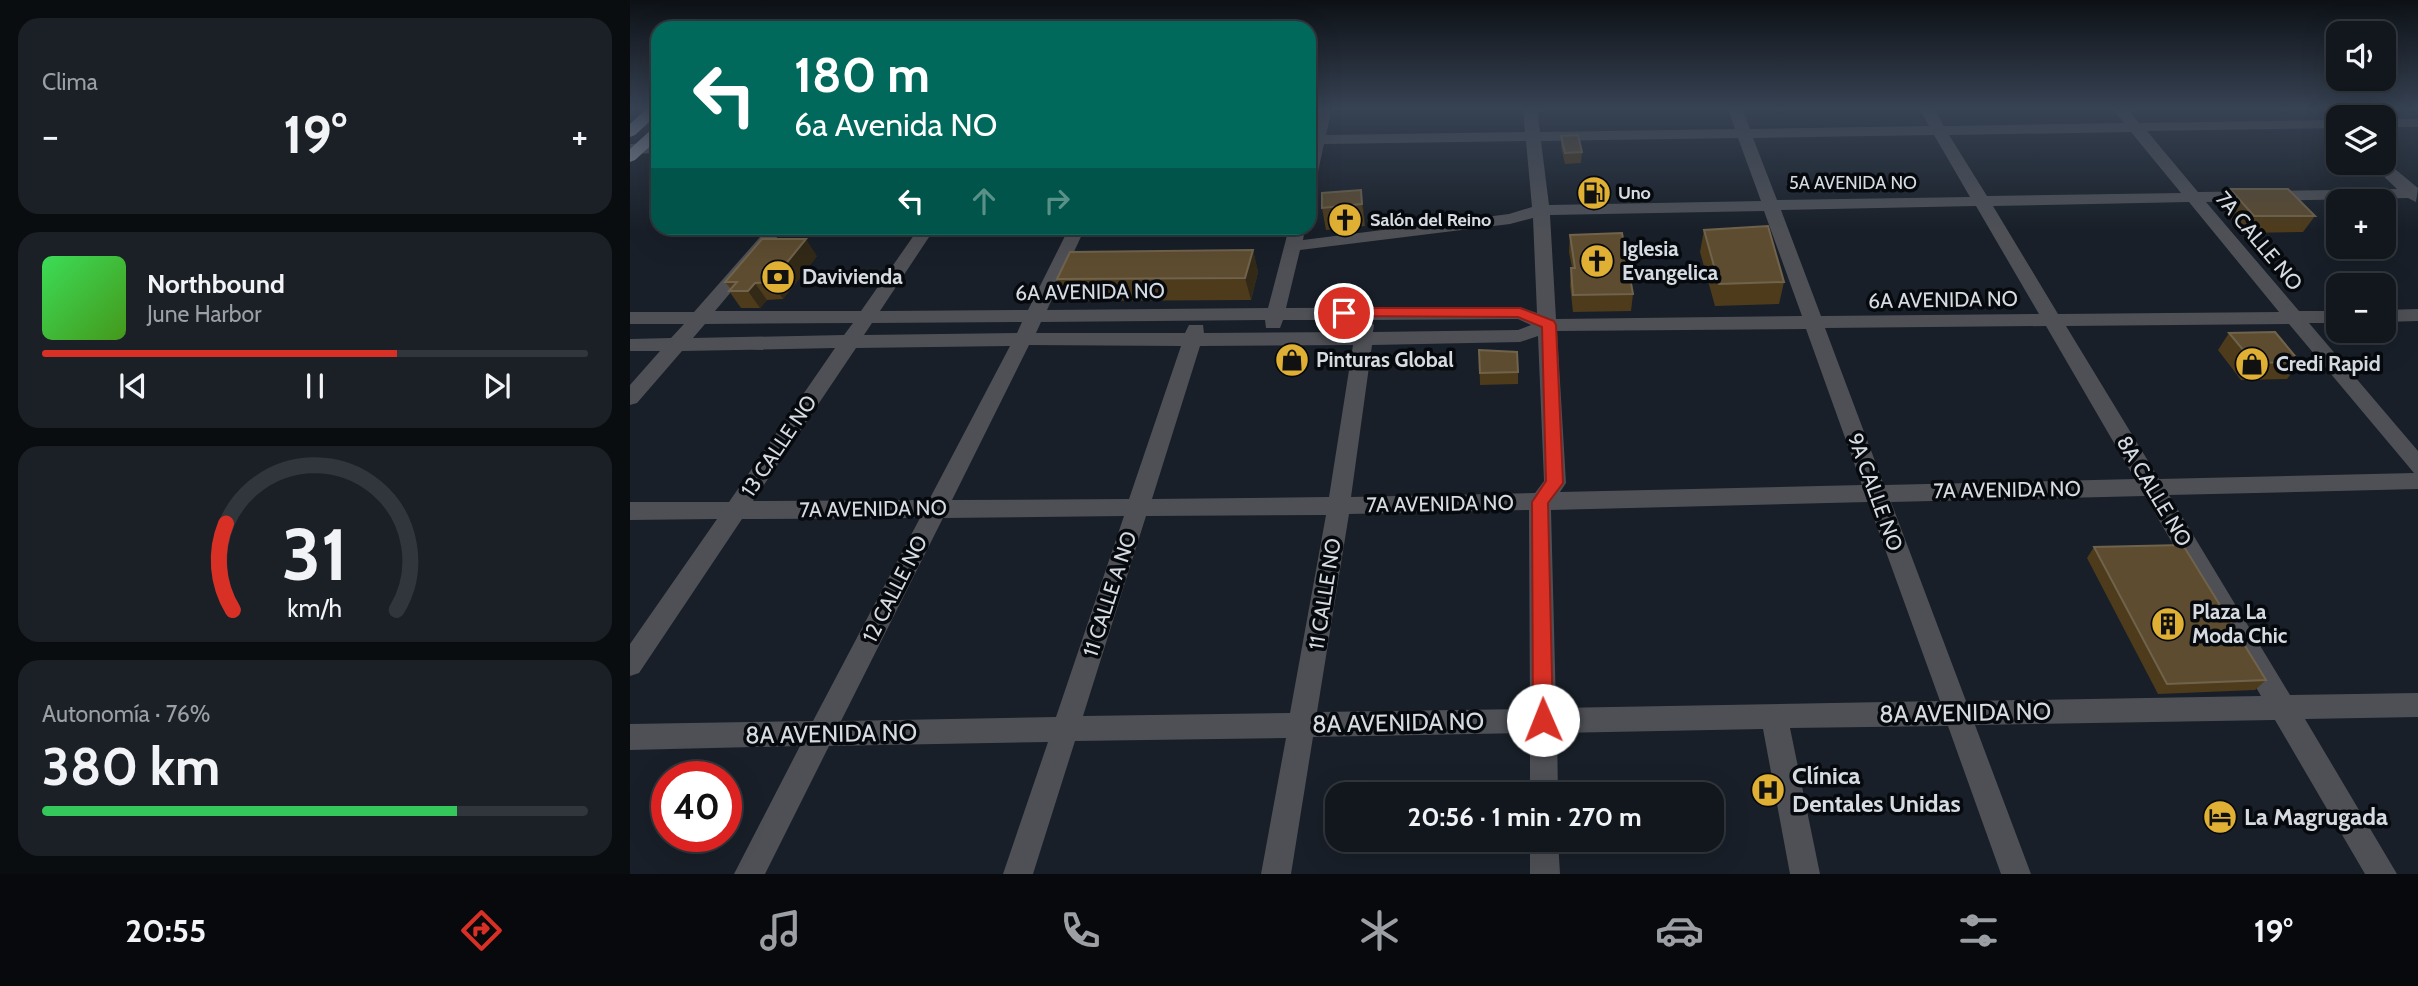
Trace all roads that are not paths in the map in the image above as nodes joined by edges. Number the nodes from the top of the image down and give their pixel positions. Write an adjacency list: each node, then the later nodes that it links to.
1 (651, 149): 6 (street)
2 (1533, 149): 12 (street)
3 (1750, 149): 11 (street, 9A CALLE NO)
4 (1950, 149): 10 (street, 8A CALLE NO)
5 (2153, 149): 9 (street, 7A CALLE NO)
6 (633, 152)
7 (2392, 175): 8 (street)
8 (2416, 195): 9 (street, 5A AVENIDA NO)
9 (2193, 198): 10 (street, 5A AVENIDA NO); 28 (street, 7A CALLE NO)
10 (1982, 203): 11 (street, 5A AVENIDA NO); 29 (street, 8A CALLE NO)
11 (1770, 204): 12 (street, 5A AVENIDA NO); 30 (street, 9A CALLE NO)
12 (1541, 210): 17 (street, 5A AVENIDA NO); 31 (street)
13 (771, 235): 24 (street)
14 (922, 235): 25 (street, 13 CALLE NO)
15 (1074, 235): 21 (street, 12 CALLE NO)
16 (1295, 235): 17 (street)
17 (1292, 246): 18 (street)
18 (1276, 313): 19 (street, 6A AVENIDA NO); 20 (street, 6A AVENIDA NO); 35 (street)
19 (1367, 313): 31 (street, 6A AVENIDA NO); 32 (street, 11 CALLE NO)
20 (1202, 314): 21 (street, 6A AVENIDA NO); 34 (street, 11 CALLE A NO)
21 (1034, 315): 25 (street, 6A AVENIDA NO); 33 (street, 12 CALLE NO)
22 (2396, 316): 23 (street)
23 (2418, 316)
24 (698, 317): 25 (street, 6A AVENIDA NO); 27 (street, 6A AVENIDA NO); 37 (street)
25 (866, 317): 36 (street, 13 CALLE NO)
26 (2326, 317): 28 (street, 6A AVENIDA NO)
27 (630, 318)
28 (2294, 318): 29 (street, 6A AVENIDA NO); 40 (street, 7A CALLE NO)
29 (2052, 321): 30 (street, 6A AVENIDA NO); 42 (street, 8A CALLE NO)
30 (1812, 324): 31 (street, 6A AVENIDA NO); 43 (street, 9A CALLE NO)
31 (1549, 325): 32 (street, 6A AVENIDA NO); 44 (street)
32 (1364, 338): 35 (street, 6A AVENIDA NO); 46 (street, 11 CALLE NO)
33 (1023, 339): 34 (street, 6A AVENIDA NO); 36 (street, 6A AVENIDA NO); 47 (street, 12 CALLE NO)
34 (1193, 340): 35 (street, 6A AVENIDA NO); 45 (street, 11 CALLE A NO)
35 (1268, 341)
36 (849, 342): 37 (street, 6A AVENIDA NO); 48 (street, 13 CALLE NO)
37 (676, 344): 38 (street, 6A AVENIDA NO); 39 (street)
38 (630, 345)
39 (630, 398)
40 (2418, 466)
41 (2418, 481): 42 (street, 7A AVENIDA NO)
42 (2152, 487): 43 (street, 7A AVENIDA NO); 52 (street, 8A CALLE NO)
43 (1875, 492): 44 (street, 7A AVENIDA NO); 53 (street, 9A CALLE NO)
44 (1540, 502): 46 (street, 7A AVENIDA NO); 55 (street)
45 (1138, 506): 46 (street, 7A AVENIDA NO); 47 (street, 7A AVENIDA NO); 57 (street, 11 CALLE A NO)
46 (1339, 506): 56 (street, 11 CALLE NO)
47 (936, 508): 48 (street, 7A AVENIDA NO); 58 (street, 12 CALLE NO)
48 (735, 510): 49 (street, 7A AVENIDA NO); 50 (street, 13 CALLE NO)
49 (630, 511)
50 (630, 665)
51 (2418, 705): 52 (street, 8A AVENIDA NO)
52 (2282, 707): 53 (street, 8A AVENIDA NO); 68 (street, 8A CALLE NO)
53 (1957, 713): 54 (street, 8A AVENIDA NO); 67 (street, 9A CALLE NO)
54 (1774, 716): 55 (street, 8A AVENIDA NO); 66 (street)
55 (1543, 720): 56 (street, 8A AVENIDA NO); 60 (street)
56 (1303, 725): 57 (street, 8A AVENIDA NO); 64 (street, 11 CALLE NO)
57 (1066, 729): 58 (street, 8A AVENIDA NO); 63 (street, 11 CALLE A NO)
58 (821, 734): 59 (street, 8A AVENIDA NO); 62 (street, 12 CALLE NO)
59 (630, 737)
60 (1544, 782)
61 (1544, 852): 65 (street)
62 (749, 874)
63 (1018, 874)
64 (1276, 874)
65 (1545, 874)
66 (1805, 874)
67 (2016, 874)
68 (2382, 874)

